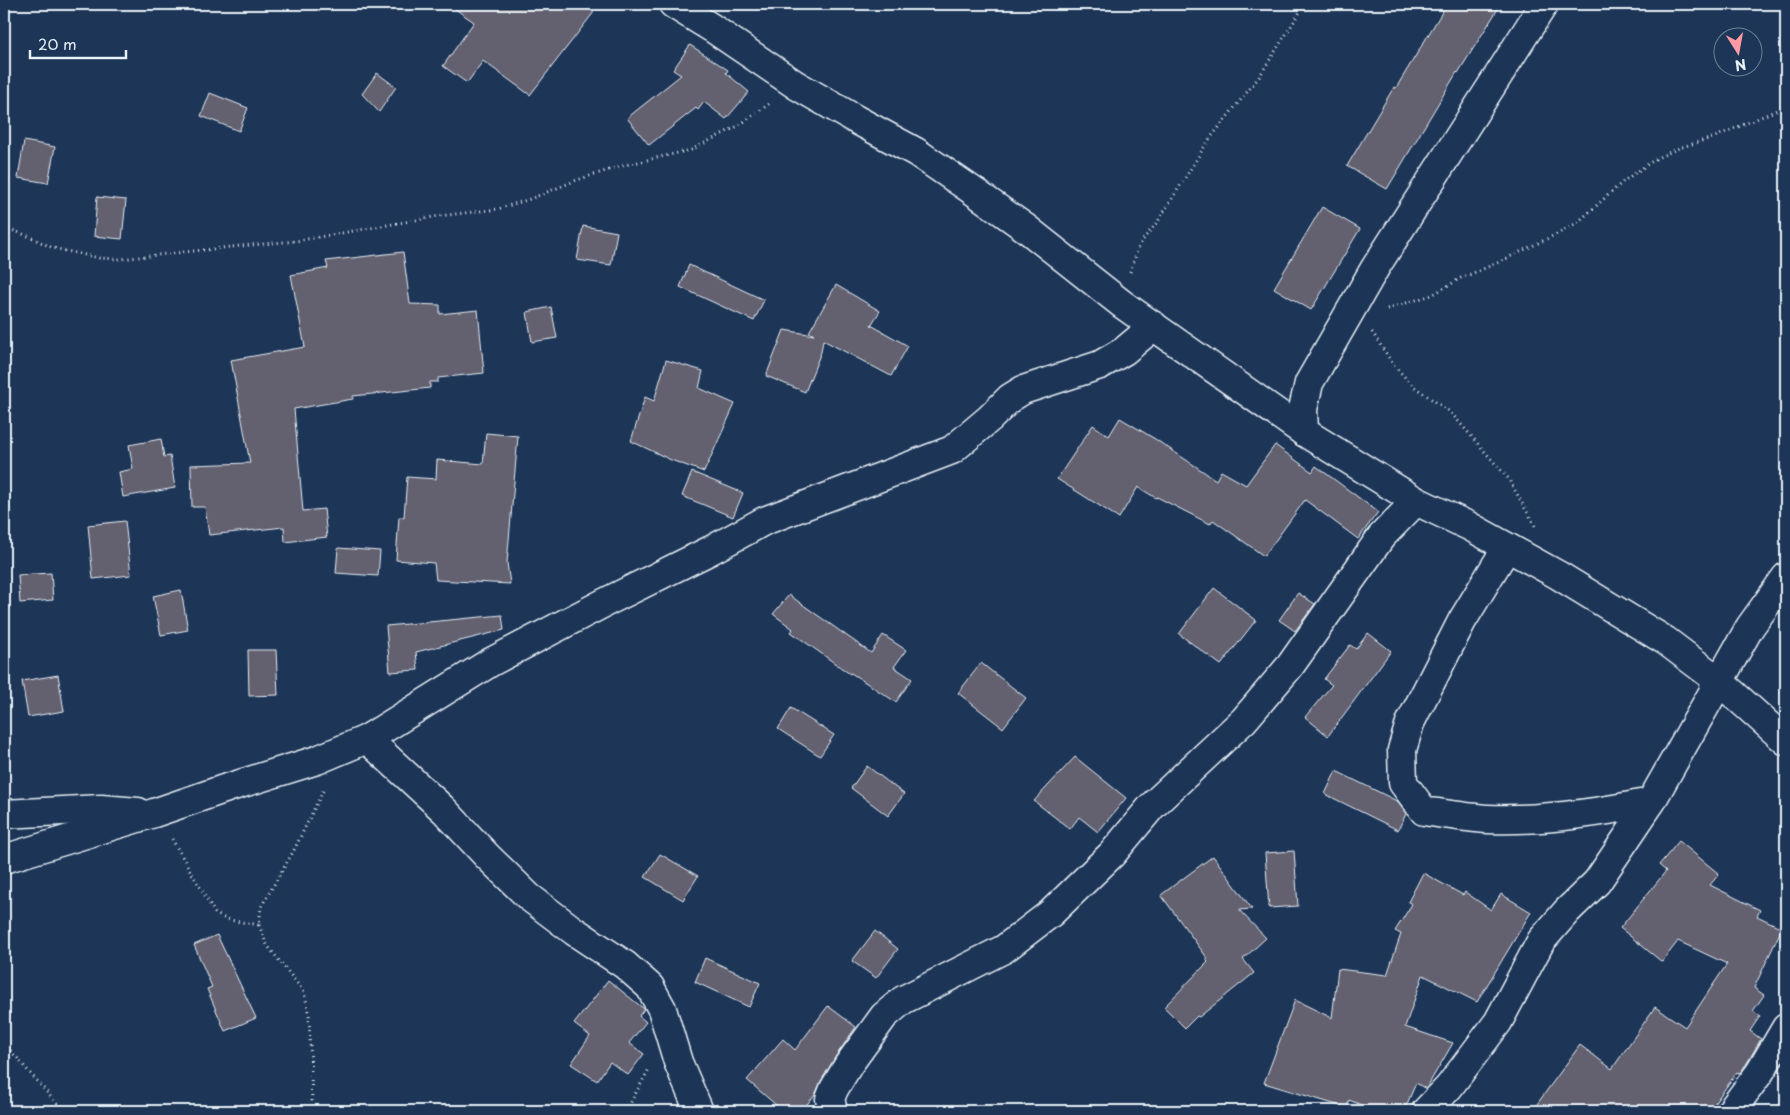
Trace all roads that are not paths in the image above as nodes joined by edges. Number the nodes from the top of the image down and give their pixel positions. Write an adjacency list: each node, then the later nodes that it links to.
1 (673, 4): 3 (street)
2 (1544, 4): 4 (street)
3 (1154, 326): 4 (street); 9 (street)
4 (1304, 432): 5 (street)
5 (1416, 501): 6 (street); 17 (street)
6 (1506, 547): 8 (street); 11 (street)
7 (1786, 577): 8 (street)
8 (1719, 681): 10 (street); 11 (street)
9 (368, 739): 12 (street); 16 (street)
10 (1786, 742)
11 (1652, 802): 18 (street)
12 (154, 813): 13 (street); 14 (street)
13 (4, 814)
14 (4, 859)
15 (1786, 1028): 19 (street)
16 (699, 1111)
17 (832, 1111)
18 (1426, 1111)
19 (1732, 1111)

